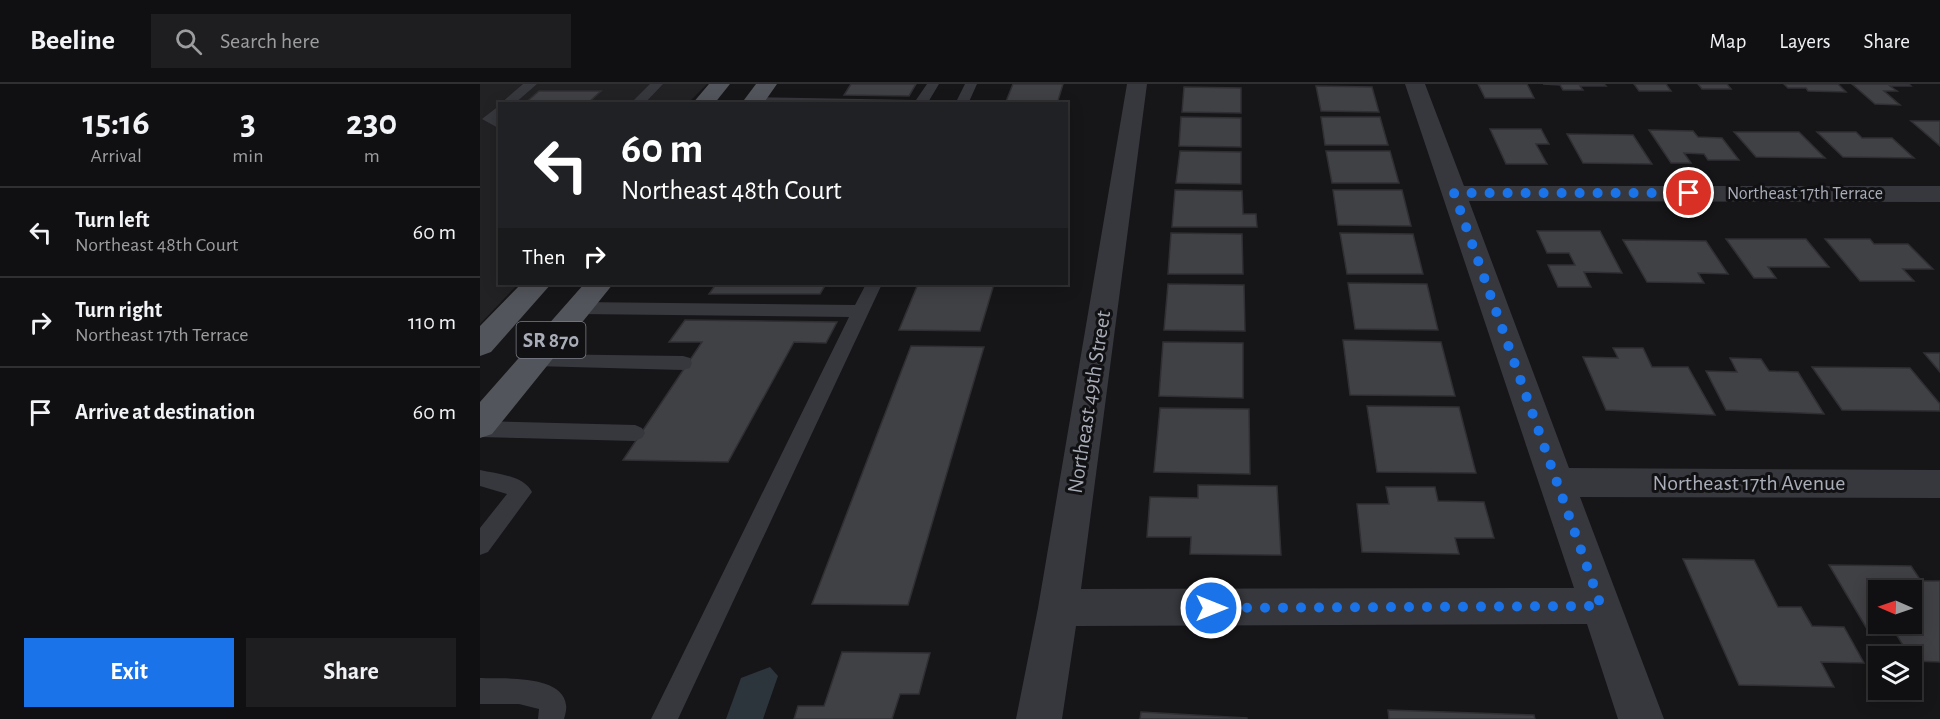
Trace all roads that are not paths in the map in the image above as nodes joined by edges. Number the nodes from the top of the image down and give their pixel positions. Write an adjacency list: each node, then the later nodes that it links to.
1 (531, 84): 10 (lane)
2 (657, 84): 11 (lane)
3 (720, 84): 12 (main road)
4 (767, 84): 13 (main road)
5 (933, 84): 15 (lane)
6 (971, 84): 16 (lane)
7 (1137, 84): 36 (street, Northeast 49th Street)
8 (1415, 84): 19 (street)
9 (812, 98): 13 (lane); 14 (lane)
10 (508, 102)
11 (638, 102)
12 (704, 102)
13 (752, 102)
14 (885, 102)
15 (922, 102)
16 (962, 102)
17 (498, 111): 18 (lane)
18 (498, 124)
19 (1454, 193): 20 (street, Northeast 17th Terrace); 32 (street)
20 (1940, 194)
21 (536, 285): 26 (main road, SR 870)
22 (598, 285): 24 (main road, SR 870)
23 (874, 285): 25 (lane)
24 (578, 308): 25 (lane); 27 (main road, SR 870)
25 (861, 311): 39 (lane)
26 (480, 345)
27 (534, 360): 28 (lane); 29 (main road, SR 870)
28 (683, 363)
29 (480, 427): 30 (lane)
30 (635, 433)
31 (480, 478): 34 (lane)
32 (1557, 482): 33 (street, Northeast 17th Avenue); 35 (street)
33 (1940, 484)
34 (480, 545)
35 (1601, 606): 36 (street); 41 (street)
36 (1058, 608): 40 (street, Northeast 49th Street)
37 (480, 691): 38 (lane)
38 (551, 719)
39 (664, 719)
40 (1039, 719)
41 (1641, 719)

